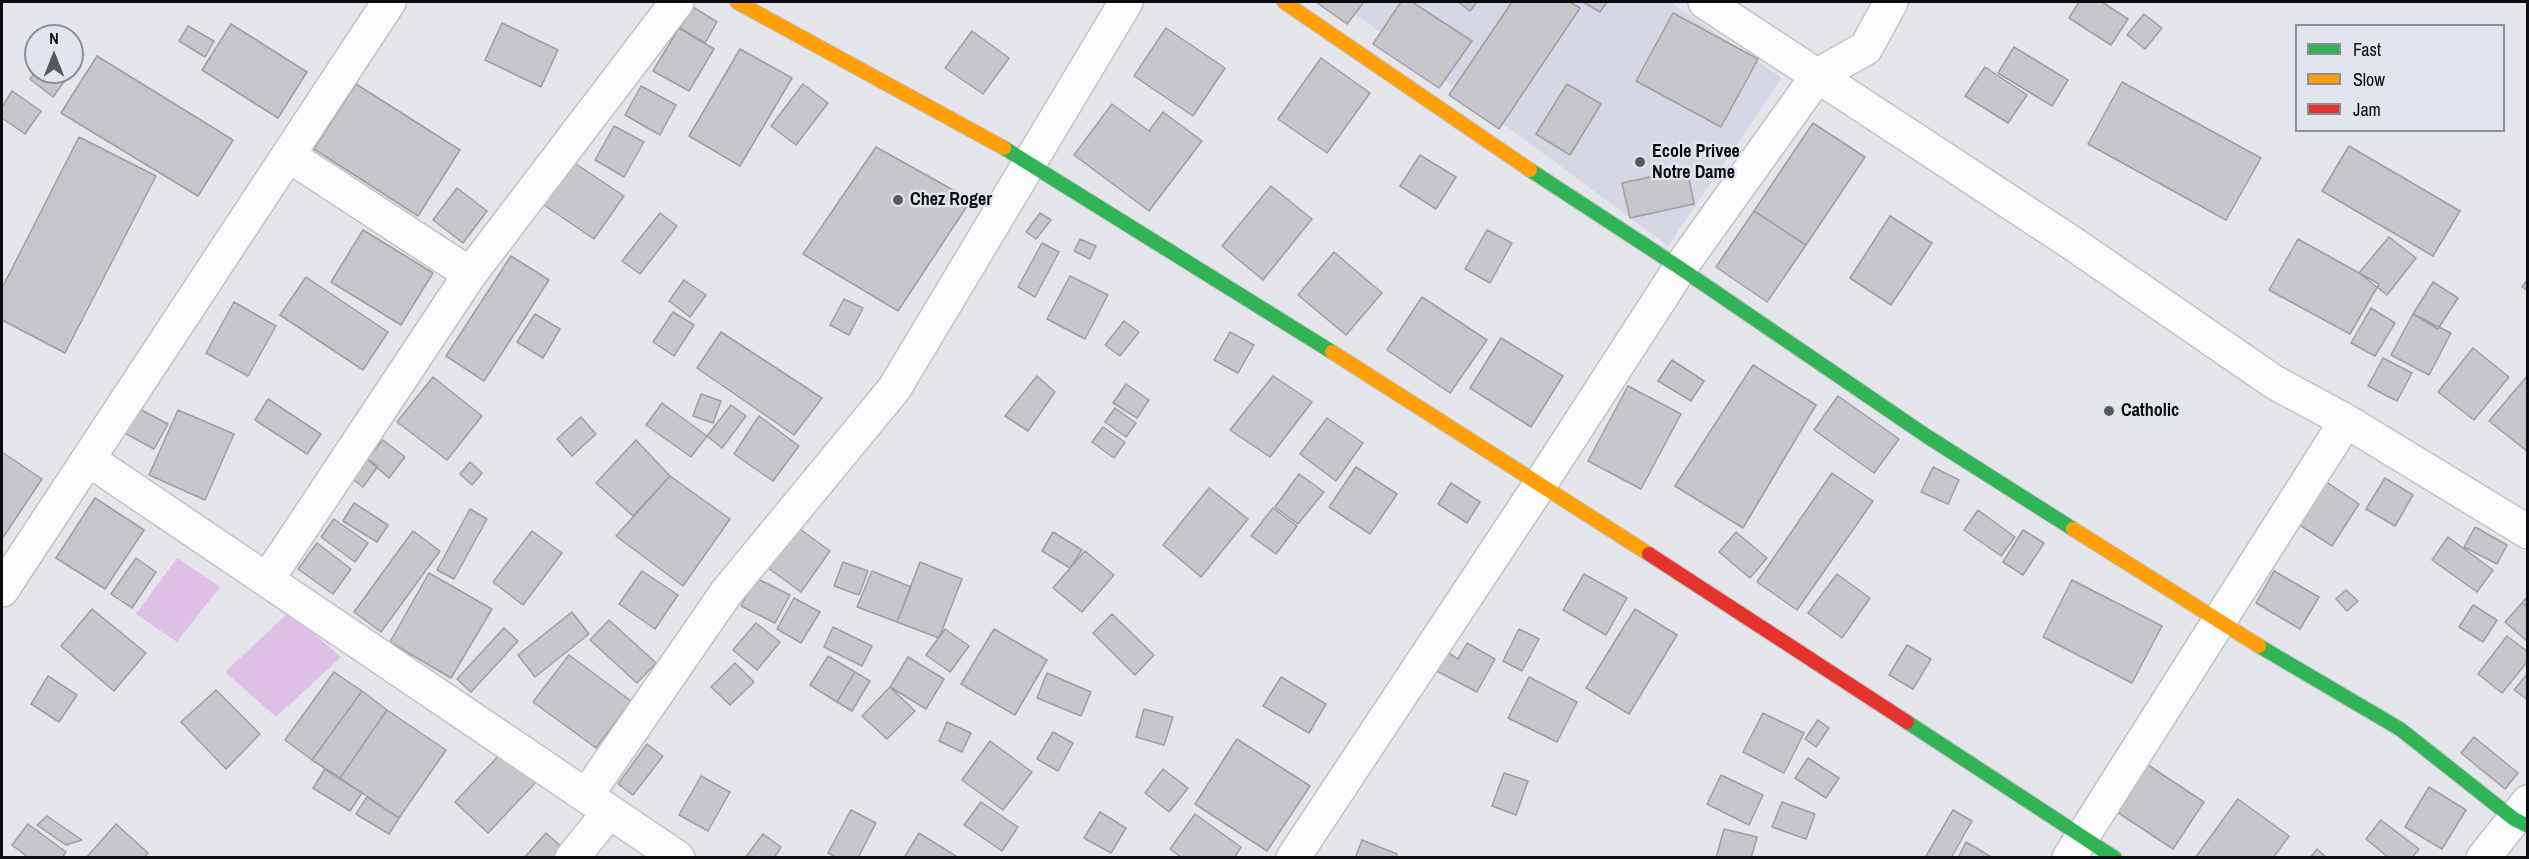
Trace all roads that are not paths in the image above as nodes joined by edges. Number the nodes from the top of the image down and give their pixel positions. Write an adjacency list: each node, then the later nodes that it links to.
1 (389, 2): 9 (street)
2 (677, 2): 12 (street)
3 (737, 2): 10 (street)
4 (1126, 2): 10 (street)
5 (1284, 2): 11 (street)
6 (1705, 2): 8 (street)
7 (1891, 2): 8 (street)
8 (1818, 75): 11 (street); 13 (street)
9 (288, 155): 12 (street); 14 (street)
10 (1029, 162): 15 (street); 20 (street)
11 (1680, 268): 15 (street); 19 (street)
12 (470, 274): 17 (street)
13 (2346, 421): 16 (street); 19 (street)
14 (88, 459): 17 (street); 18 (street)
15 (1541, 483): 22 (street); 25 (street)
16 (2528, 532)
17 (267, 580): 20 (street)
18 (2, 590)
19 (2219, 622): 21 (street); 22 (street)
20 (597, 804): 23 (street); 24 (street)
21 (2523, 816): 27 (street)
22 (2075, 847): 26 (street)
23 (572, 858)
24 (678, 858)
25 (1293, 858)
26 (2115, 858)
27 (2483, 858)

